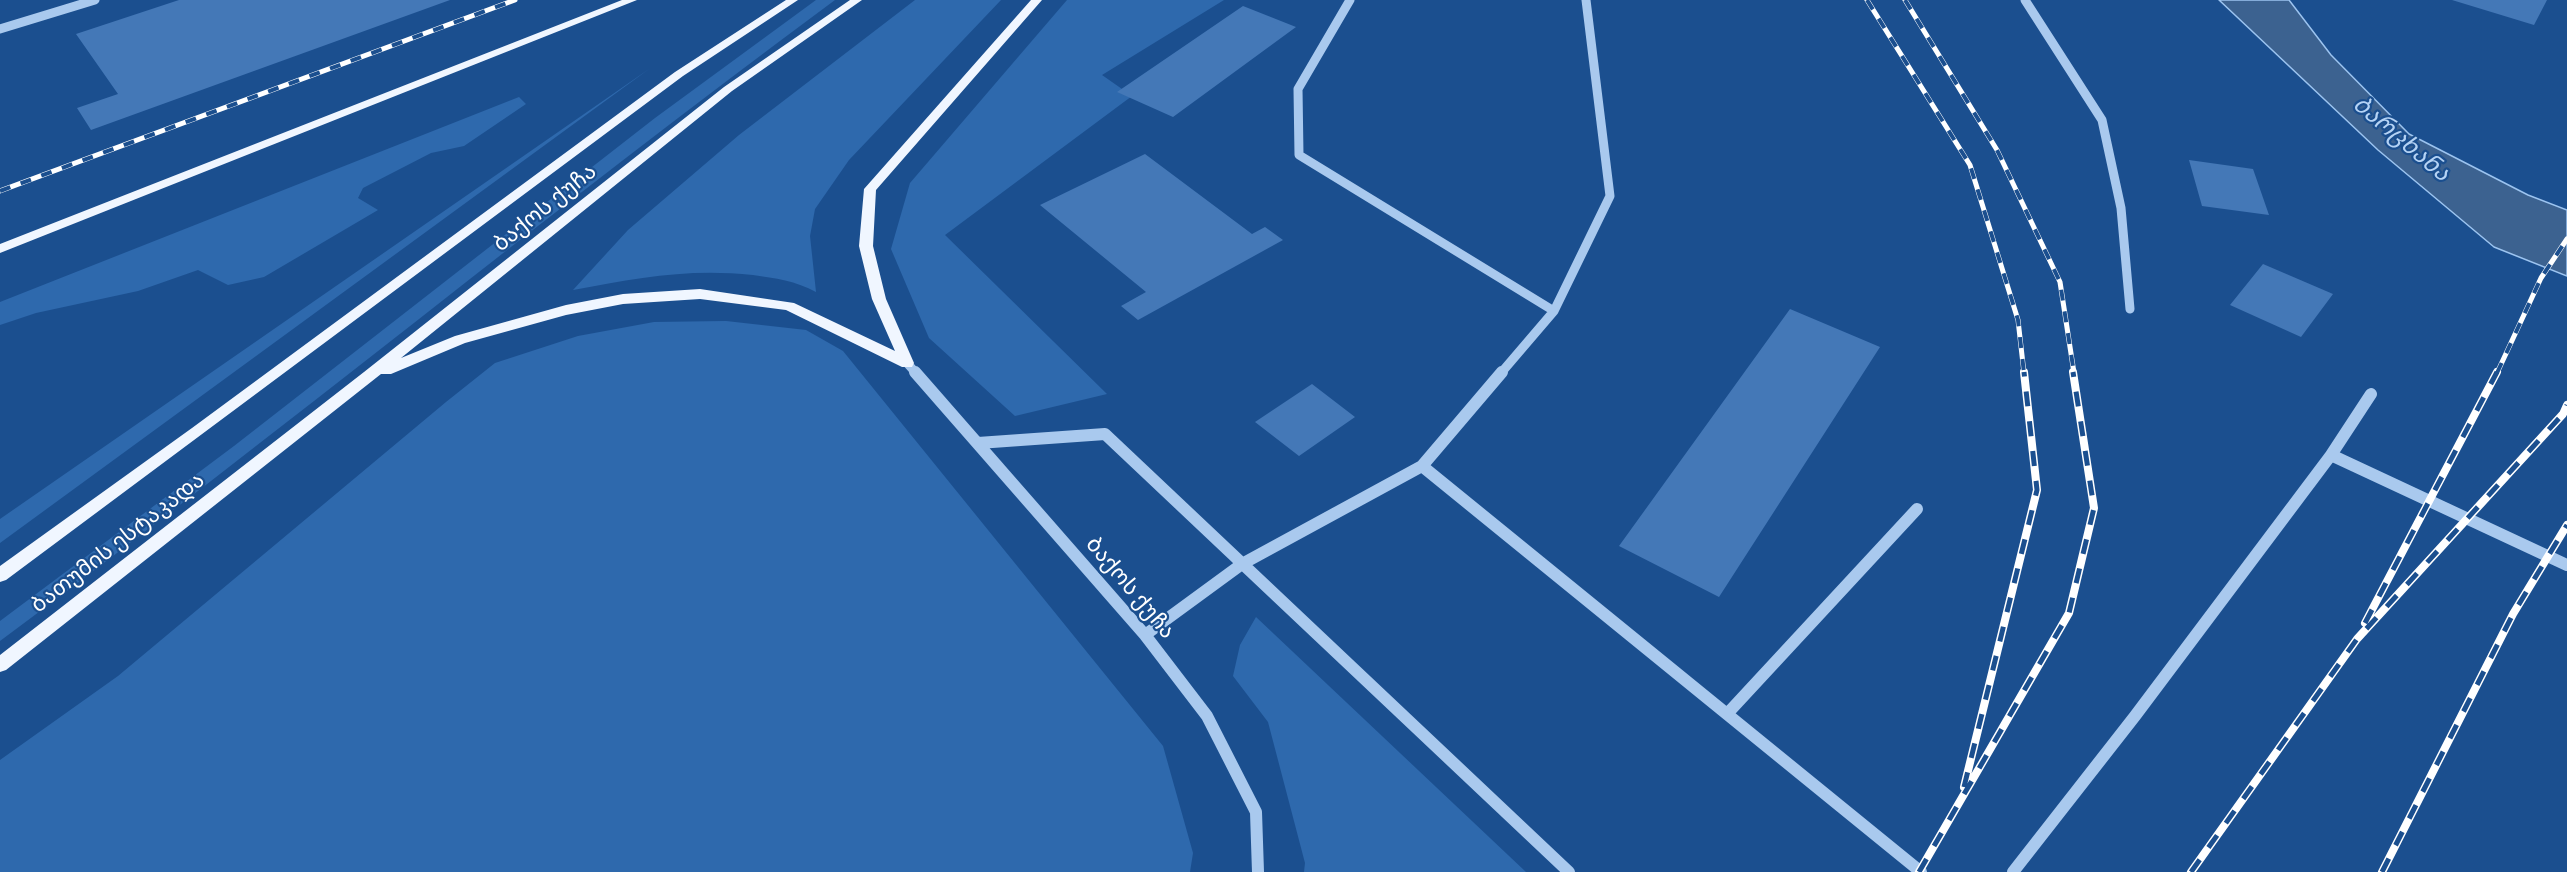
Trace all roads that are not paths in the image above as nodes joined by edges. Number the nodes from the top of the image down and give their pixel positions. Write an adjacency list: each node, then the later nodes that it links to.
1 (95, 0): 9 (street)
2 (632, 0): 10 (main road)
3 (793, 0): 16 (main road, ბაქოს ქუჩა)
4 (857, 0): 14 (main road, ბაქოს ქუჩა)
5 (1037, 0): 13 (main road)
6 (1350, 0): 12 (street)
7 (1586, 0): 12 (street)
8 (2025, 0): 11 (street)
9 (0, 29)
10 (0, 249)
11 (2130, 309)
12 (1554, 311): 20 (street)
13 (908, 363): 14 (main road); 17 (street, ბაქოს ქუჩა)
14 (369, 376): 19 (main road, ბაქოს ქუჩა)
15 (2371, 394): 18 (street)
16 (197, 432): 24 (main road, ბათუმის ესტაკადა)
17 (978, 443): 22 (street); 25 (street, ბაქოს ქუჩა)
18 (2331, 454): 23 (street); 31 (street)
19 (265, 457): 26 (main road, ბათუმის ესტაკადა)
20 (1422, 466): 22 (street); 27 (street)
21 (1917, 509): 27 (street)
22 (1242, 564): 25 (street); 29 (street)
23 (2567, 565)
24 (0, 575)
25 (1145, 635): 28 (street, ბაქოს ქუჩა)
26 (0, 665)
27 (1727, 714): 30 (street)
28 (1258, 872)
29 (1569, 872)
30 (1921, 872)
31 (2013, 872)

